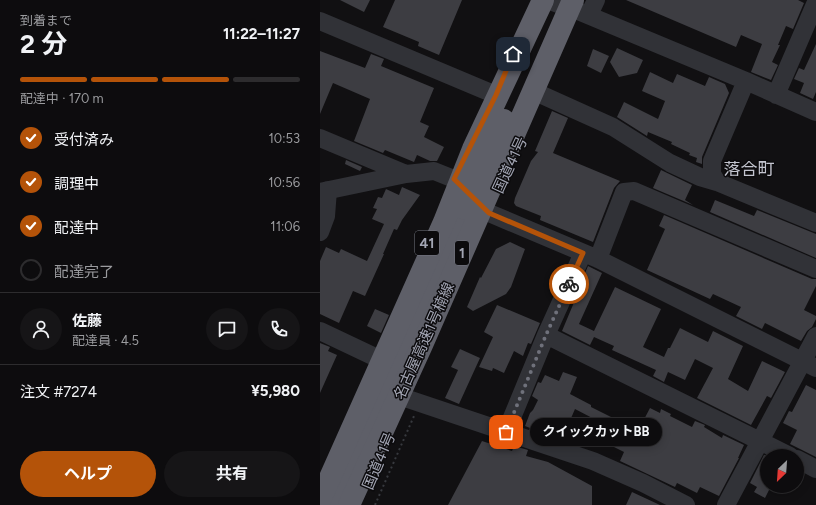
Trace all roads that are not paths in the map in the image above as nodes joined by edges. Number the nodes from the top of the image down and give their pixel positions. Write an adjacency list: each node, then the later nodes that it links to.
1 (536, 0): 9 (highway, 41)
2 (543, 0): 19 (highway, 名古屋高速1号楠線 / 1, bridge)
3 (547, 0): 6 (street)
4 (557, 0): 27 (highway, bridge)
5 (816, 2): 11 (street)
6 (584, 5): 8 (street); 10 (highway, 国道41号); 39 (highway, 名古屋高速1号楠線 / 1, bridge)
7 (320, 21): 9 (street)
8 (746, 81): 11 (street); 16 (street)
9 (496, 95): 15 (highway, 41)
10 (542, 95): 16 (street); 18 (highway, 国道41号)
11 (776, 95): 12 (street)
12 (816, 112)
13 (320, 138): 14 (street)
14 (406, 174): 15 (street); 17 (street)
15 (454, 179): 18 (street); 28 (highway, 41)
16 (717, 182): 20 (street)
17 (324, 191): 21 (street)
18 (489, 213): 22 (street); 27 (highway, 国道41号)
19 (444, 222): 37 (highway, 名古屋高速1号楠線 / 1, bridge); 38 (highway, bridge)
20 (816, 223)
21 (320, 232)
22 (590, 256): 23 (street); 25 (street); 29 (street)
23 (816, 269)
24 (320, 331): 28 (street)
25 (546, 335): 31 (street); 32 (street)
26 (816, 336): 29 (street)
27 (430, 347): 30 (highway, 国道41号)
28 (377, 358): 36 (highway, 41)
29 (809, 365): 32 (street)
30 (412, 401): 31 (street); 40 (highway, 国道41号)
31 (506, 432): 41 (street)
32 (760, 441): 33 (street); 42 (street)
33 (776, 449)
34 (804, 463): 35 (street)
35 (816, 469)
36 (320, 486)
37 (320, 500)
38 (331, 505)
39 (349, 505)
40 (360, 505)
41 (686, 505)
42 (726, 505)

